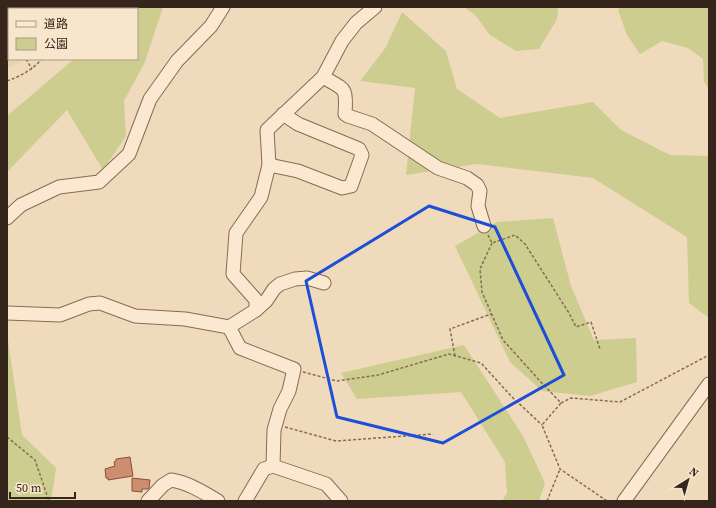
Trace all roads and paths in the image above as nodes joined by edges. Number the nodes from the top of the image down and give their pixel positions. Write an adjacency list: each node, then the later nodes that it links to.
1 (223, 7): 10 (street)
2 (374, 7): 6 (street)
3 (27, 60): 5 (path)
4 (41, 60): 5 (path)
5 (32, 69): 7 (path)
6 (323, 77): 8 (street); 11 (street)
7 (7, 81)
8 (283, 114): 9 (street); 9 (street)
9 (269, 165): 14 (street)
10 (7, 218)
11 (484, 226): 12 (path)
12 (492, 243): 16 (path); 18 (path)
13 (324, 283): 14 (street)
14 (256, 310): 17 (street)
15 (7, 313): 17 (street)
16 (491, 314): 20 (path); 23 (path)
17 (229, 327): 21 (street)
18 (600, 349)
19 (709, 355): 23 (path)
20 (455, 356): 21 (path); 25 (path)
21 (294, 369): 24 (street)
22 (709, 384): 37 (street)
23 (561, 403): 25 (path)
24 (276, 424): 26 (path); 28 (street)
25 (542, 425): 29 (path)
26 (433, 434)
27 (7, 437): 30 (path)
28 (273, 466): 33 (street); 34 (street)
29 (560, 469): 35 (path); 36 (path)
30 (49, 501)
31 (148, 501): 32 (street)
32 (218, 501)
33 (245, 501)
34 (342, 501)
35 (547, 501)
36 (607, 501)
37 (624, 501)

